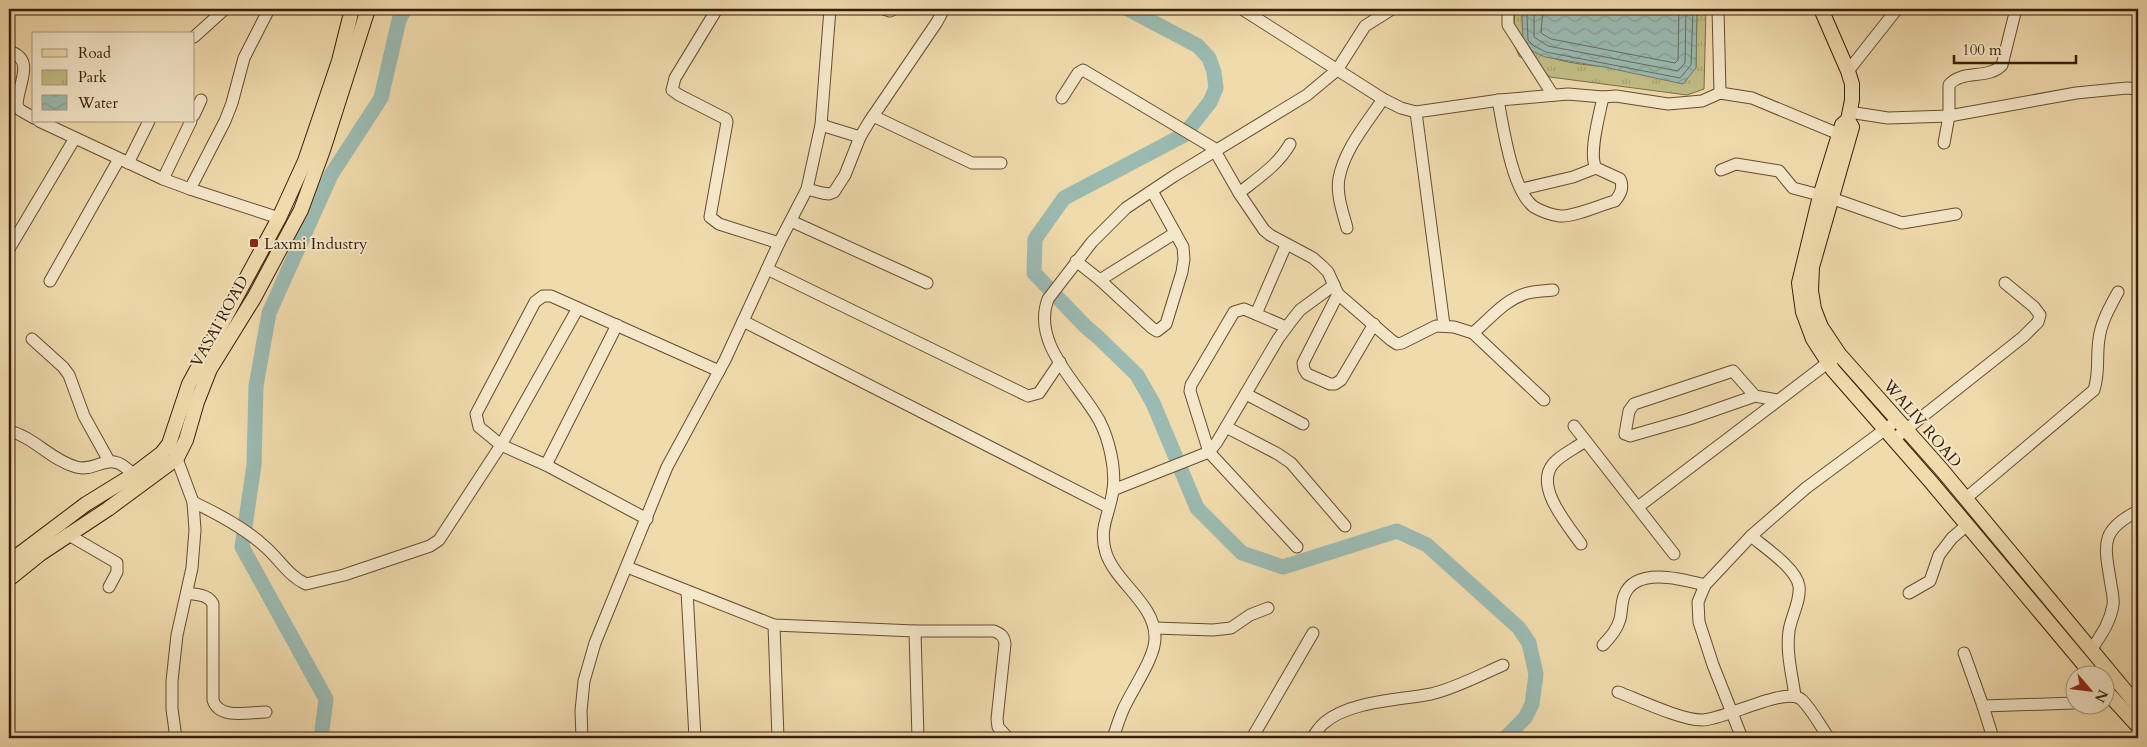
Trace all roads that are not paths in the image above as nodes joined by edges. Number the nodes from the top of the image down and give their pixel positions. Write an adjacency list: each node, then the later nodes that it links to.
1 (225, 9): 17 (street)
2 (270, 9): 50 (street)
3 (352, 9): 57 (main road, VASAI ROAD)
4 (368, 9): 100 (main road, VASAI ROAD)
5 (717, 9): 61 (street)
6 (830, 9): 38 (street)
7 (884, 9): 8 (street)
8 (894, 9)
9 (944, 9): 31 (street)
10 (1242, 9): 19 (street)
11 (1392, 9): 19 (street)
12 (1508, 9): 23 (street)
13 (1718, 9): 22 (street)
14 (1821, 9): 20 (main road, WALIV ROAD)
15 (1897, 9): 20 (street)
16 (2016, 9): 33 (street)
17 (195, 36)
18 (9, 50): 34 (street)
19 (1337, 70): 26 (street); 44 (street)
20 (1848, 71): 32 (main road, WALIV ROAD)
21 (2138, 89): 33 (street)
22 (1720, 93): 24 (street); 40 (street)
23 (1553, 95): 24 (street); 28 (street)
24 (1603, 97): 47 (street)
25 (1062, 98): 44 (street)
26 (1383, 99): 29 (street); 59 (street)
27 (201, 100): 30 (street)
28 (1498, 100): 29 (street); 52 (street)
29 (1416, 112): 78 (street)
30 (195, 113)
31 (873, 116): 39 (street); 46 (street)
32 (1849, 116): 33 (street); 40 (main road, WALIV ROAD)
33 (1949, 116): 42 (street)
34 (32, 117)
35 (41, 122): 41 (street)
36 (148, 122): 45 (street)
37 (191, 122): 49 (street)
38 (822, 125): 39 (street); 51 (street)
39 (860, 137): 51 (street)
40 (1844, 137): 55 (main road, WALIV ROAD)
41 (75, 138): 45 (street); 63 (street)
42 (1944, 143)
43 (1290, 144): 54 (street)
44 (1216, 150): 53 (street); 54 (street)
45 (124, 161): 49 (street); 67 (street)
46 (1002, 163)
47 (1596, 168): 52 (street); 52 (street)
48 (1721, 170): 55 (street)
49 (163, 180): 50 (street)
50 (190, 189): 57 (street)
51 (807, 189): 58 (street)
52 (1522, 189)
53 (1152, 191): 60 (street); 64 (street)
54 (1239, 192): 62 (street)
55 (1826, 197): 56 (street); 82 (main road, WALIV ROAD); 84 (main road, WALIV ROAD)
56 (1956, 214)
57 (279, 218): 97 (main road, VASAI ROAD)
58 (791, 221): 61 (street); 68 (street)
59 (1347, 228)
60 (1175, 233): 66 (street); 66 (street)
61 (779, 243): 65 (street)
62 (1286, 245): 70 (street); 74 (street)
63 (9, 249)
64 (1076, 262): 66 (street); 83 (street)
65 (767, 269): 75 (street); 83 (street)
66 (1100, 280)
67 (50, 281)
68 (928, 283)
69 (2005, 283): 90 (street)
70 (1336, 289): 76 (street); 76 (street); 79 (street)
71 (1553, 290): 80 (street)
72 (2118, 292): 105 (street)
73 (578, 308): 77 (street); 98 (street); 98 (street)
74 (1256, 314): 79 (street); 99 (street)
75 (743, 321): 85 (street); 107 (street)
76 (1374, 324): 78 (street)
77 (617, 325): 85 (street); 102 (street)
78 (1444, 325): 80 (street)
79 (1286, 327): 86 (street)
80 (1473, 333): 88 (street)
81 (32, 338): 101 (street)
82 (1840, 354): 84 (street); 90 (main road, WALIV ROAD)
83 (1060, 362): 104 (street)
84 (1828, 363): 89 (street); 95 (main road, WALIV ROAD)
85 (719, 372): 110 (street)
86 (1246, 394): 91 (street); 93 (street)
87 (1755, 396): 87 (street); 89 (street)
88 (1544, 400)
89 (1776, 400): 108 (street)
90 (1902, 423): 95 (street); 105 (main road, WALIV ROAD)
91 (1303, 424)
92 (1574, 426): 96 (street)
93 (1226, 427): 99 (street); 111 (street)
94 (9, 431): 101 (street)
95 (1890, 435): 112 (main road, WALIV ROAD); 114 (street)
96 (1585, 441): 108 (street); 115 (street)
97 (170, 442): 100 (street); 103 (main road, VASAI ROAD)
98 (501, 445): 102 (street); 106 (street)
99 (1209, 452): 104 (street); 116 (street)
100 (178, 458): 106 (street); 113 (main road)
101 (109, 461): 103 (street)
102 (546, 465): 110 (street)
103 (132, 475): 118 (main road, VASAI ROAD)
104 (1113, 490): 107 (street)
105 (1965, 500): 132 (main road, WALIV ROAD)
106 (193, 502): 124 (street)
107 (1108, 507): 128 (street)
108 (1638, 507): 117 (street)
109 (2138, 511): 132 (street)
110 (647, 519): 119 (street)
111 (1346, 526)
112 (1966, 526): 125 (street); 134 (main road, WALIV ROAD)
113 (67, 534): 120 (main road); 122 (street)
114 (1751, 536): 121 (street); 137 (street)
115 (1581, 544)
116 (1297, 547)
117 (1674, 554)
118 (9, 562)
119 (627, 567): 123 (street); 146 (street)
120 (9, 579)
121 (1705, 585): 131 (street); 143 (street)
122 (109, 587)
123 (687, 591): 127 (street); 147 (street)
124 (187, 593): 142 (street); 145 (street)
125 (1909, 593)
126 (1268, 608): 128 (street)
127 (774, 625): 129 (street); 148 (street)
128 (1155, 628): 151 (street)
129 (915, 630): 149 (street); 150 (street)
130 (1313, 632): 152 (street)
131 (1603, 645)
132 (2091, 650): 141 (main road, WALIV ROAD)
133 (1964, 653): 140 (street)
134 (2083, 664)
135 (1503, 665): 153 (street)
136 (1618, 692): 143 (street)
137 (1795, 696): 143 (street); 155 (street)
138 (2064, 703): 140 (street)
139 (2114, 705): 144 (main road)
140 (1983, 706): 156 (street)
141 (2138, 706)
142 (266, 712)
143 (1732, 712): 154 (street)
144 (2138, 726)
145 (176, 738)
146 (582, 738)
147 (695, 738)
148 (778, 738)
149 (918, 738)
150 (1008, 738)
151 (1113, 738)
152 (1252, 738)
153 (1312, 738)
154 (1742, 738)
155 (1829, 738)
156 (1993, 738)

